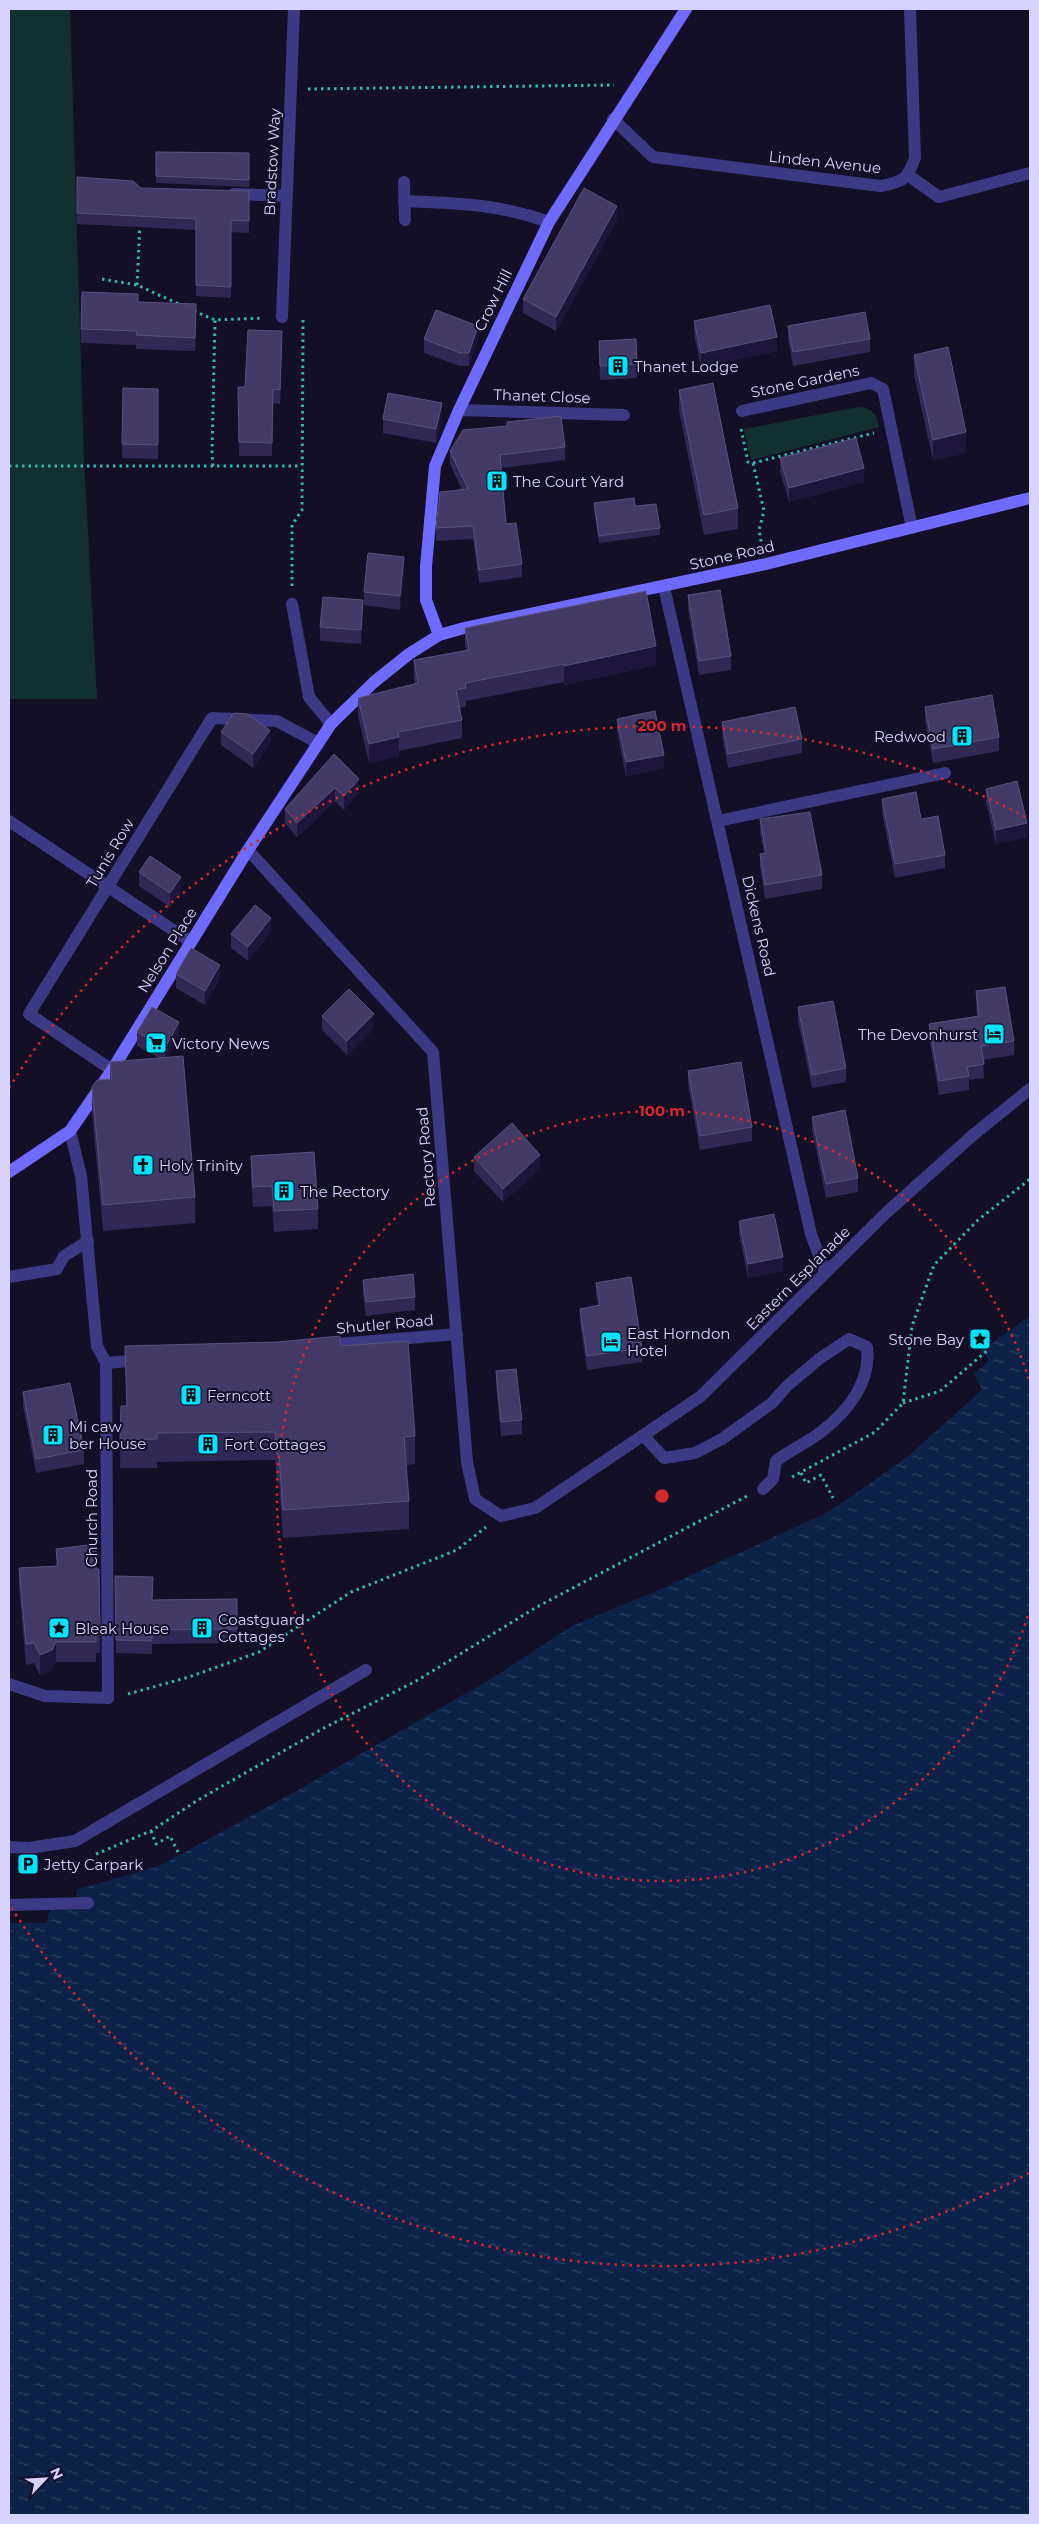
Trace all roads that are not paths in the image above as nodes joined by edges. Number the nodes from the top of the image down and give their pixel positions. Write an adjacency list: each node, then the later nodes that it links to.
1 (294, 9): 9 (street, Bradstow Way)
2 (686, 9): 4 (main road, Crow Hill)
3 (910, 9): 6 (street)
4 (614, 119): 6 (street, Linden Avenue); 12 (main road, Crow Hill)
5 (1030, 173): 6 (street)
6 (909, 176)
7 (404, 182): 10 (street)
8 (219, 194): 9 (street)
9 (286, 196): 13 (street, Bradstow Way)
10 (404, 201): 11 (street); 12 (street)
11 (405, 220)
12 (549, 222): 14 (main road, Crow Hill)
13 (282, 317)
14 (458, 410): 16 (street, Thanet Close); 21 (main road, Crow Hill)
15 (742, 411): 18 (street, Stone Gardens)
16 (624, 415)
17 (1030, 498): 18 (main road, Stone Road)
18 (912, 528): 19 (main road, Stone Road)
19 (664, 587): 21 (main road, Stone Road); 26 (street, Dickens Road)
20 (292, 604): 22 (street)
21 (439, 635): 22 (main road, Nelson Place)
22 (331, 724): 23 (main road, Nelson Place)
23 (318, 743): 27 (main road, Nelson Place); 28 (street, Tunis Row)
24 (945, 773): 26 (street)
25 (9, 821): 28 (street)
26 (718, 821): 35 (street, Dickens Road)
27 (248, 850): 29 (main road, Nelson Place); 37 (street, Rectory Road)
28 (108, 888): 29 (street); 30 (street, Tunis Row)
29 (191, 942): 30 (main road, Nelson Place)
30 (112, 1070): 32 (main road, Nelson Place)
31 (1030, 1089): 35 (street, Eastern Esplanade)
32 (70, 1131): 33 (main road, Nelson Place); 34 (street, Church Road)
33 (9, 1172)
34 (88, 1241): 36 (street); 40 (street, Church Road)
35 (825, 1272): 41 (street, Eastern Esplanade)
36 (9, 1278)
37 (457, 1334): 38 (street, Shutler Road); 43 (street, Rectory Road)
38 (315, 1346)
39 (156, 1359): 40 (street)
40 (106, 1363): 45 (street, Church Road)
41 (644, 1436): 42 (street); 43 (street, Eastern Esplanade)
42 (763, 1489)
43 (501, 1516)
44 (366, 1670): 46 (street)
45 (9, 1684)
46 (9, 1847)
47 (88, 1903): 48 (street)
48 (9, 1905)

